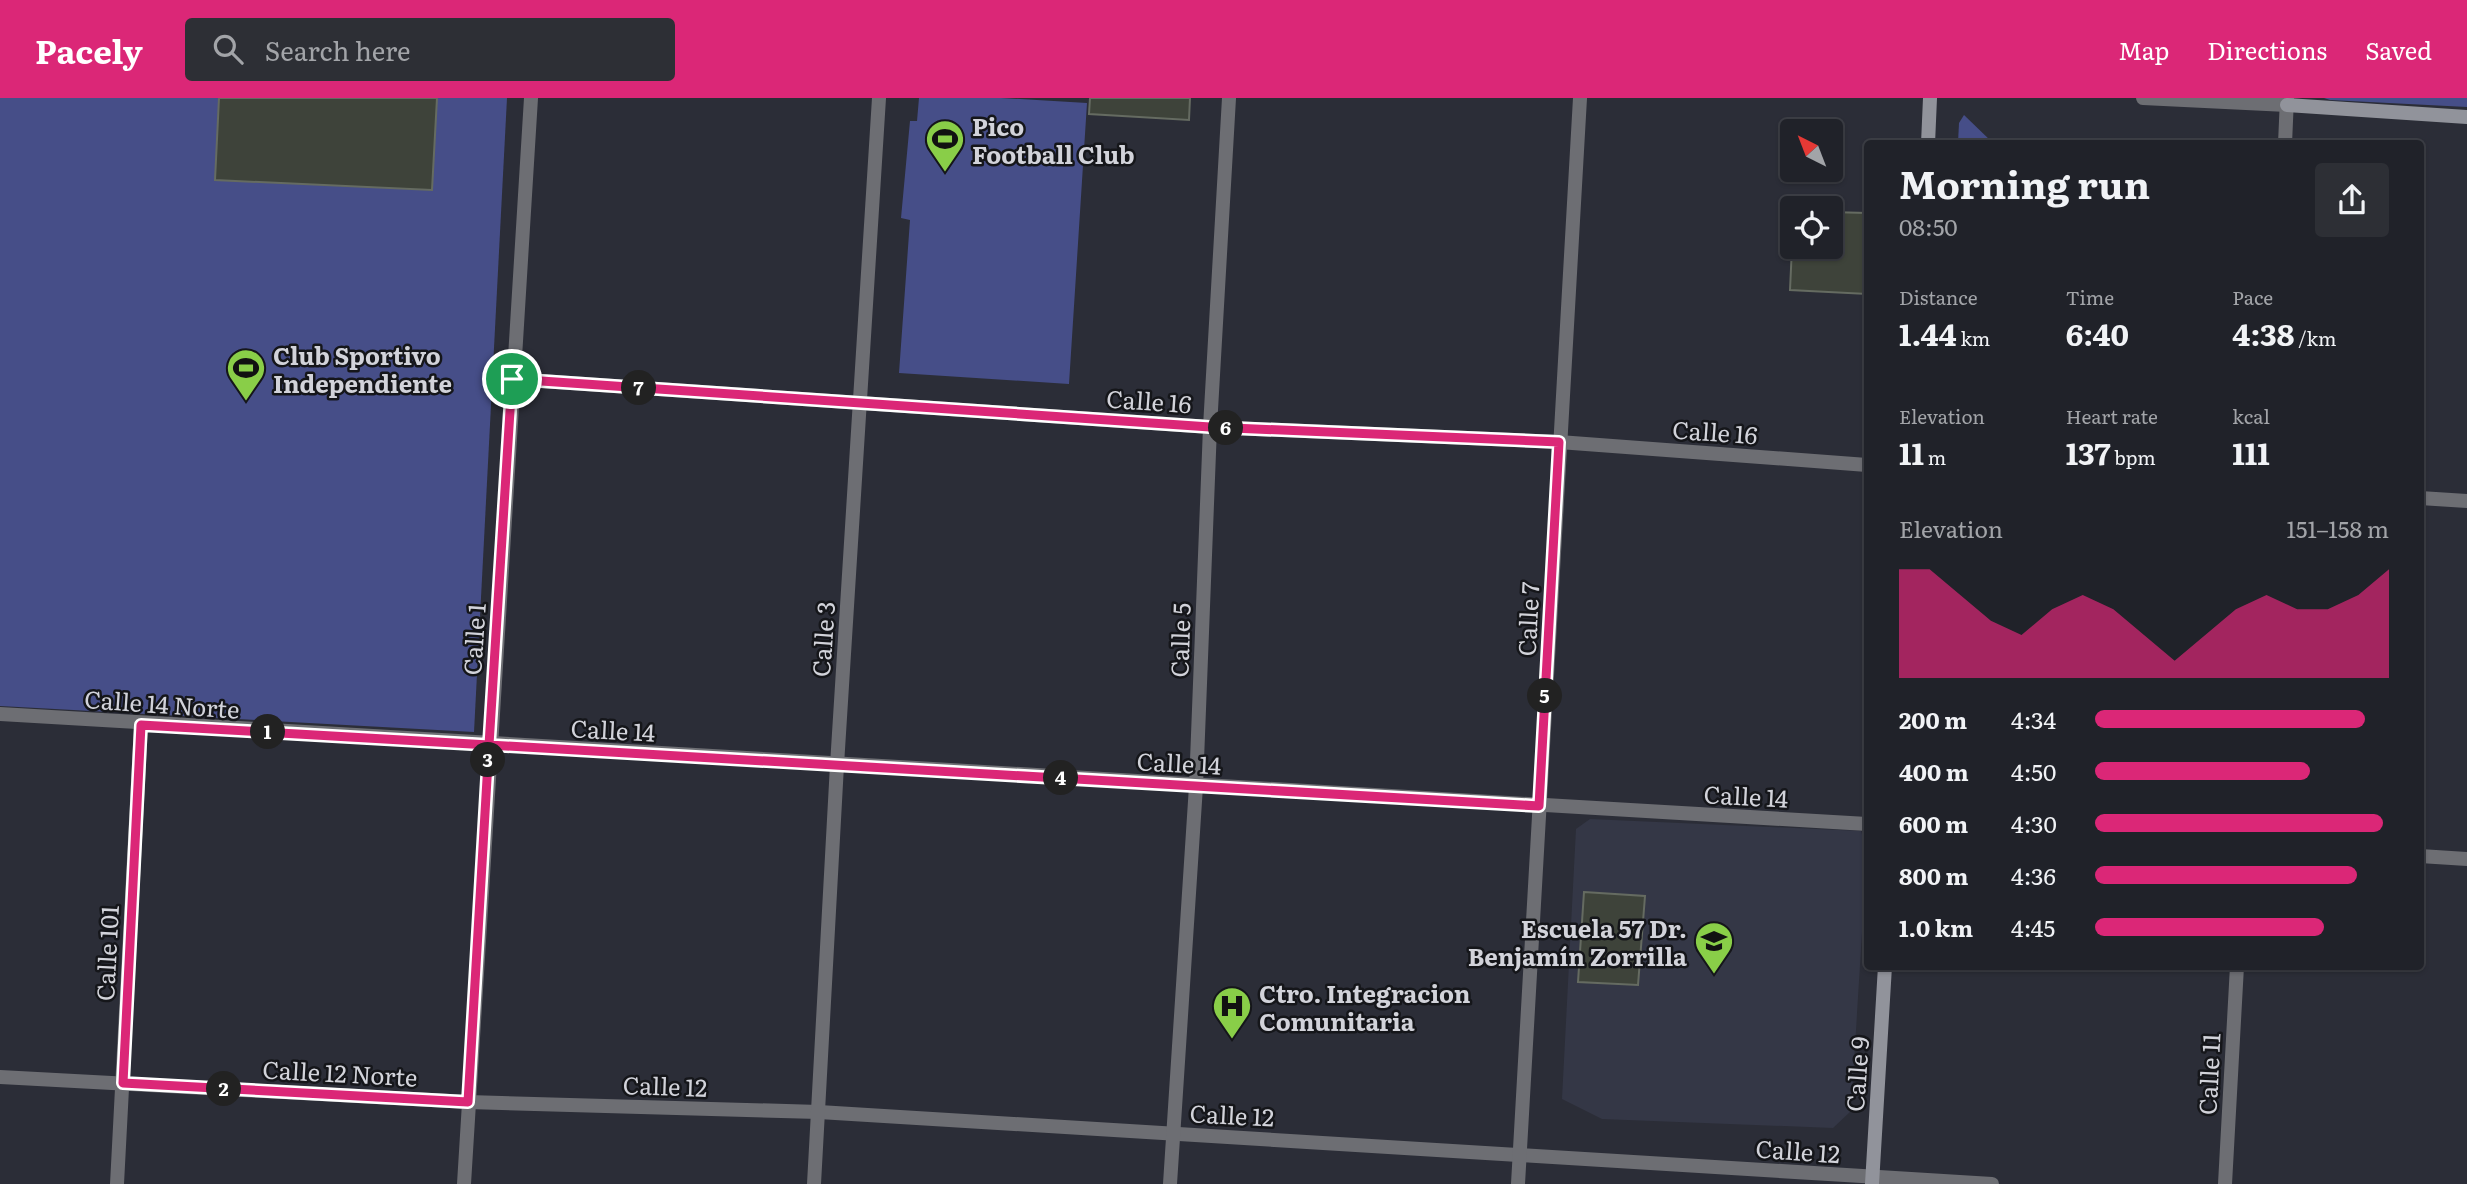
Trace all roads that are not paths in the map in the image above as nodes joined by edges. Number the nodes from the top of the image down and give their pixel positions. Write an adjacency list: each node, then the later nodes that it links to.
1 (531, 98): 11 (street, Calle 1)
2 (879, 98): 12 (street, Calle 3)
3 (1229, 98): 13 (street, Calle 5)
4 (1580, 98): 14 (street, Calle 7)
5 (1930, 98): 9 (main road)
6 (2143, 98): 7 (street)
7 (2287, 102): 8 (main road); 10 (street)
8 (2467, 117)
9 (1928, 140)
10 (2285, 140)
11 (512, 379): 12 (street, Calle 16); 20 (street, Calle 1)
12 (860, 403): 13 (street, Calle 16); 21 (street, Calle 3)
13 (1210, 427): 14 (street, Calle 16); 22 (street, Calle 5)
14 (1559, 442): 15 (street, Calle 16); 23 (street, Calle 7)
15 (1864, 466)
16 (2424, 498): 17 (street)
17 (2467, 501)
18 (0, 714): 19 (street, Calle 14 Norte)
19 (141, 725): 20 (street, Calle 14 Norte); 30 (street, Calle 101)
20 (489, 745): 21 (street, Calle 14); 31 (street, Calle 1)
21 (837, 765): 22 (street, Calle 14); 32 (street, Calle 3)
22 (1196, 786): 23 (street, Calle 14); 33 (street, Calle 5)
23 (1539, 806): 24 (street, Calle 14); 34 (street, Calle 7)
24 (1864, 824)
25 (2424, 856): 26 (street)
26 (2467, 859)
27 (1885, 970): 35 (main road, Calle 9)
28 (2237, 970): 42 (street, Calle 11)
29 (0, 1077): 30 (street, Calle 12 Norte)
30 (123, 1083): 31 (street, Calle 12 Norte); 36 (street, Calle 101)
31 (468, 1102): 32 (street, Calle 12); 37 (street, Calle 1)
32 (819, 1112): 33 (street, Calle 12); 38 (street, Calle 3)
33 (1173, 1133): 34 (street, Calle 12); 39 (street, Calle 5)
34 (1519, 1153): 35 (street, Calle 12); 40 (street, Calle 7)
35 (1872, 1181): 41 (street, Calle 12)
36 (117, 1184)
37 (464, 1184)
38 (814, 1184)
39 (1170, 1184)
40 (1518, 1184)
41 (1992, 1184)
42 (2225, 1184)

